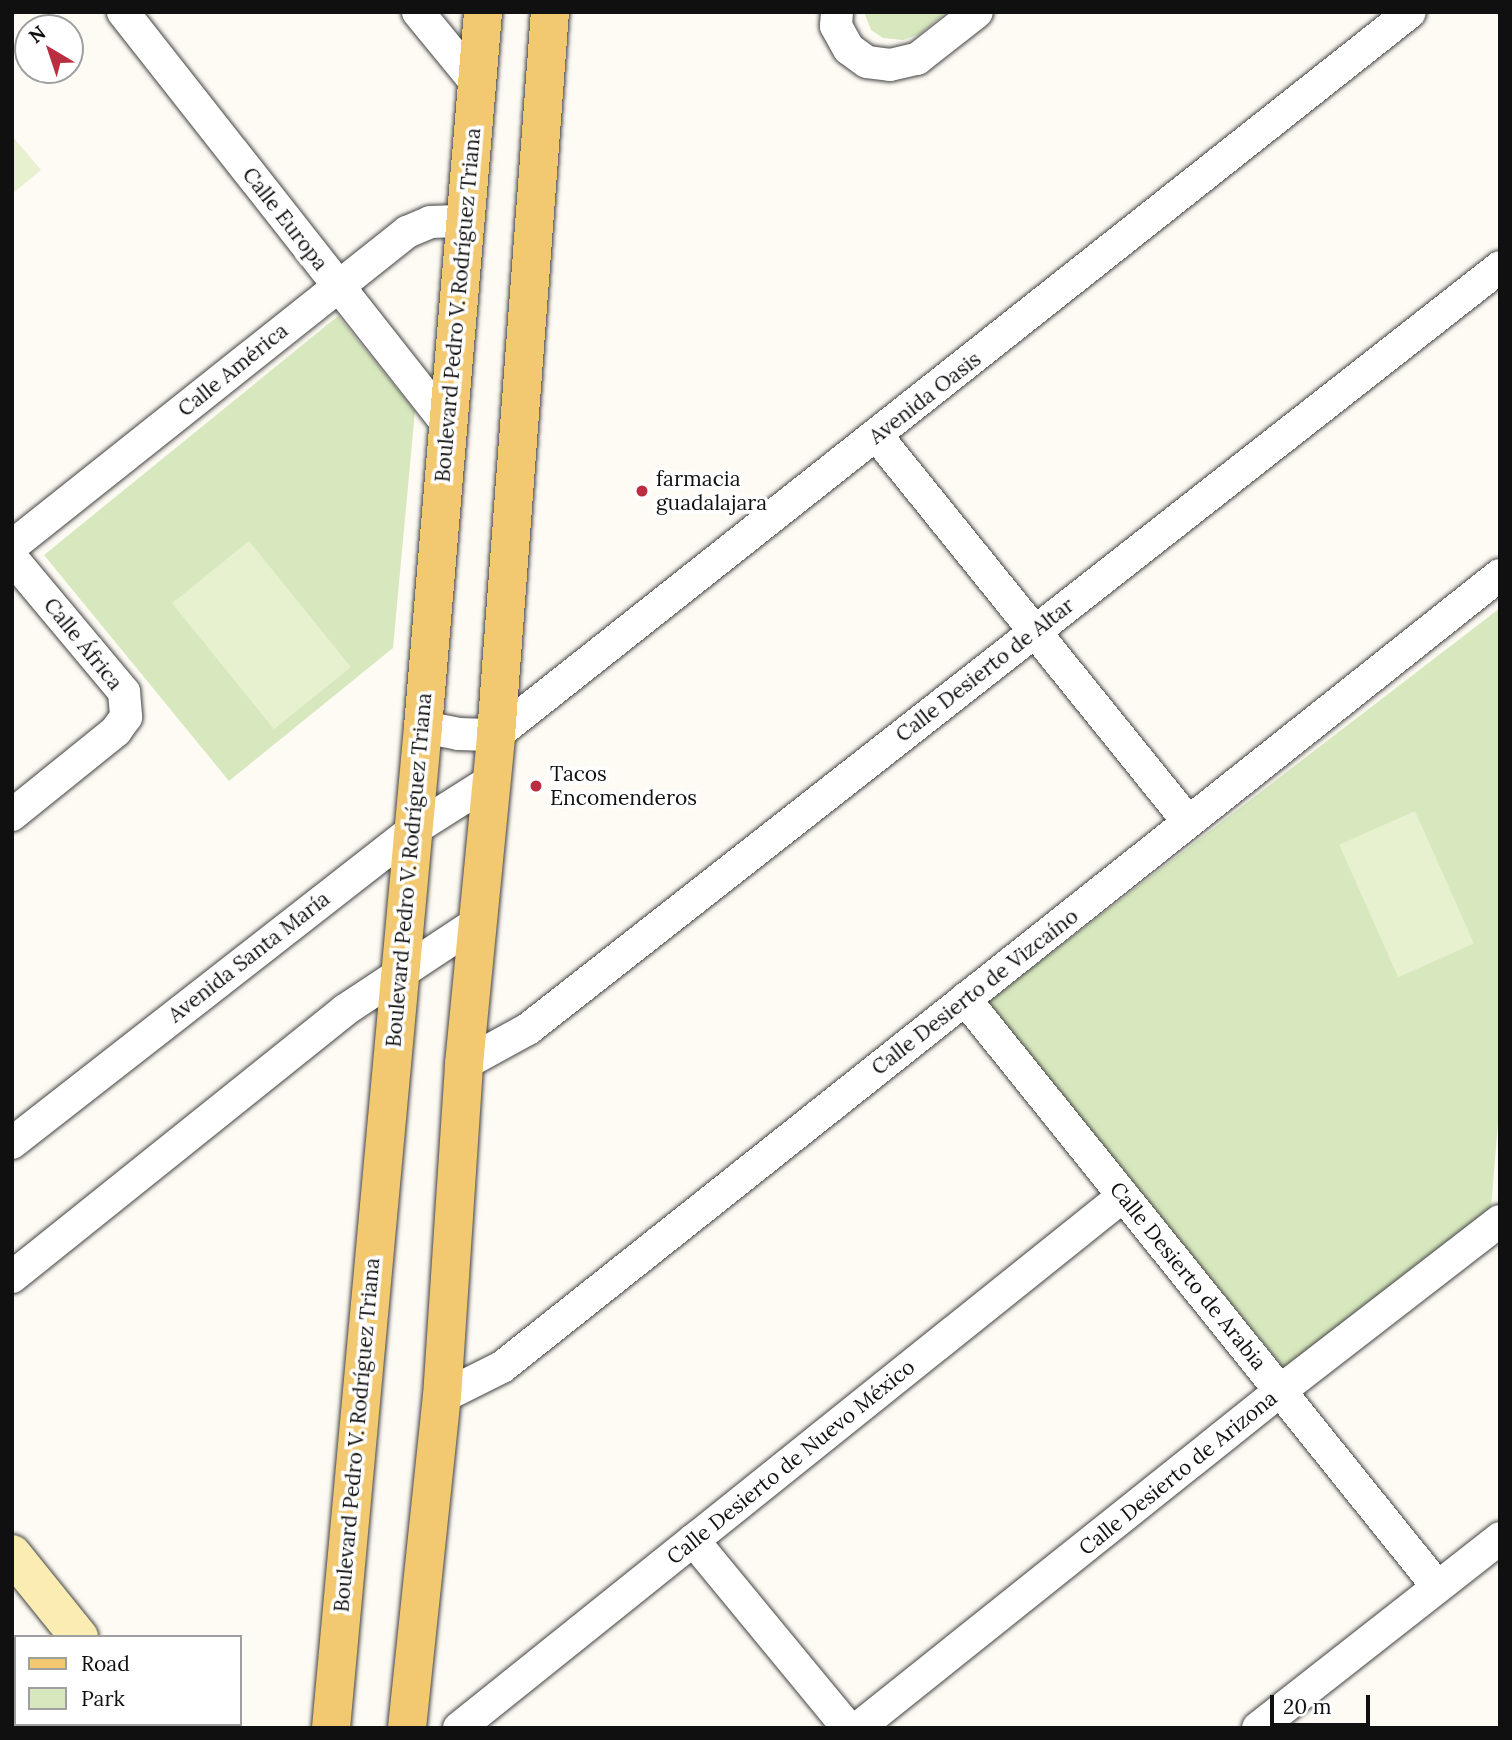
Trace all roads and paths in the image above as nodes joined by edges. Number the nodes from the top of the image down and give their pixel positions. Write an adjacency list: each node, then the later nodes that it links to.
1 (123, 12): 11 (street, Calle Europa)
2 (418, 12): 8 (street)
3 (483, 12): 8 (main road, Boulevard Pedro V. Rodríguez Triana)
4 (550, 12): 19 (main road)
5 (837, 12): 6 (street)
6 (977, 12)
7 (1410, 12): 13 (street, Avenida Oasis)
8 (477, 84): 9 (main road, Boulevard Pedro V. Rodríguez Triana)
9 (466, 221): 11 (street, Calle América); 12 (main road, Boulevard Pedro V. Rodríguez Triana)
10 (1500, 267): 17 (street, Calle Desierto de Altar)
11 (338, 286): 12 (street, Calle Europa); 14 (street, Calle América)
12 (448, 425): 18 (main road, Boulevard Pedro V. Rodríguez Triana)
13 (877, 436): 17 (street); 19 (street, Avenida Oasis)
14 (12, 546)
15 (12, 558): 21 (street, Calle África)
16 (1500, 575): 22 (street, Calle Desierto de Vizcaíno)
17 (1036, 630): 22 (street); 27 (street, Calle Desierto de Altar)
18 (423, 727): 19 (street); 23 (main road, Boulevard Pedro V. Rodríguez Triana)
19 (496, 735): 20 (main road)
20 (492, 780): 23 (street, Avenida Santa María); 24 (main road)
21 (12, 815)
22 (1189, 822): 26 (street, Calle Desierto de Vizcaíno)
23 (413, 830): 25 (main road, Boulevard Pedro V. Rodríguez Triana); 28 (street, Avenida Santa María)
24 (478, 922): 25 (street); 27 (main road)
25 (398, 976): 31 (street); 39 (main road, Boulevard Pedro V. Rodríguez Triana)
26 (965, 999): 29 (street, Calle Desierto de Arabia); 33 (street, Calle Desierto de Vizcaíno)
27 (464, 1064): 33 (main road)
28 (12, 1143)
29 (1123, 1196): 32 (street, Calle Desierto de Arabia); 35 (street, Calle Desierto de Nuevo México)
30 (1500, 1221): 32 (street, Calle Desierto de Arizona)
31 (12, 1277)
32 (1280, 1391): 37 (street, Calle Desierto de Arabia); 43 (street, Calle Desierto de Arizona)
33 (442, 1397): 40 (main road)
34 (1500, 1538): 37 (street)
35 (693, 1540): 41 (street, Calle Desierto de Nuevo México); 42 (street)
36 (12, 1554): 38 (main road)
37 (1437, 1586): 44 (street)
38 (77, 1635)
39 (331, 1728)
40 (407, 1728)
41 (459, 1728)
42 (848, 1728)
43 (858, 1728)
44 (1258, 1728)

